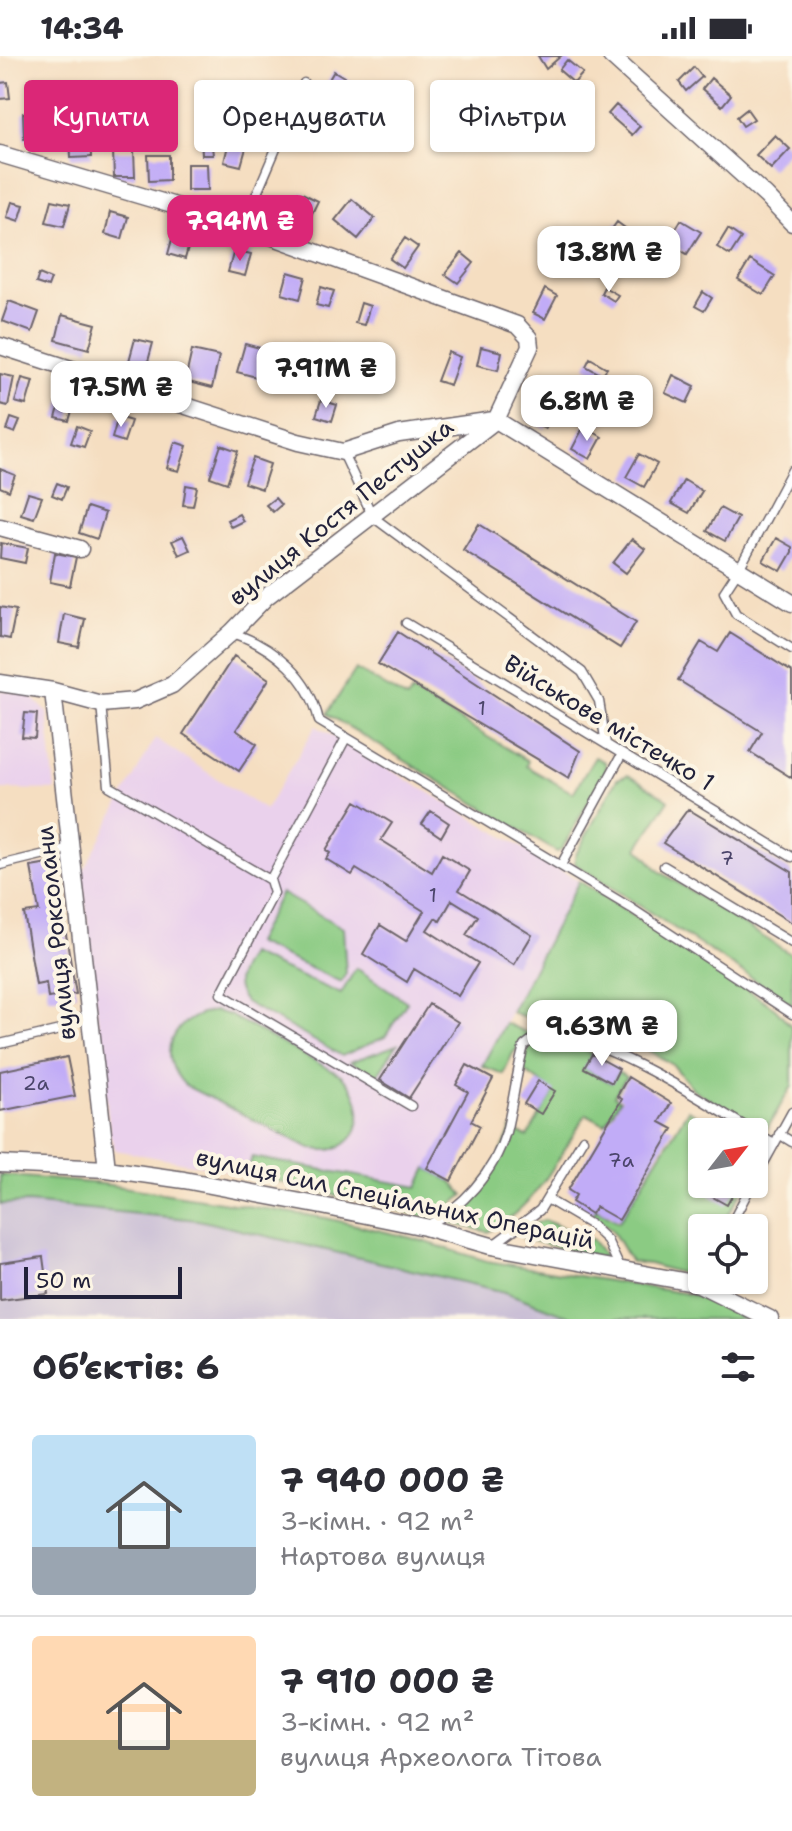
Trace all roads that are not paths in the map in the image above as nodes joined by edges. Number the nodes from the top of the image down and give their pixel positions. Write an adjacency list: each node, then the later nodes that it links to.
1 (611, 56): 4 (street)
2 (275, 152): 5 (lane)
3 (0, 154): 5 (street)
4 (792, 223)
5 (243, 226): 7 (street)
6 (0, 346): 8 (street)
7 (496, 420): 8 (street); 10 (street, вулиця Костя Пестушка); 13 (street)
8 (343, 452): 10 (lane)
9 (792, 470): 13 (lane)
10 (373, 517): 16 (street, вулиця Костя Пестушка); 22 (lane)
11 (0, 527): 12 (street)
12 (80, 549)
13 (739, 569): 14 (street); 17 (lane)
14 (792, 603)
15 (406, 623): 22 (lane, Військове містечко 1)
16 (232, 632): 20 (street, вулиця Костя Пестушка); 21 (lane)
17 (792, 649)
18 (0, 683): 19 (street, вулиця Костя Пестушка)
19 (53, 691): 20 (street, вулиця Костя Пестушка); 24 (street, вулиця Роксолани)
20 (101, 704): 29 (lane)
21 (346, 738): 27 (lane); 29 (lane)
22 (606, 744): 23 (lane, Військове містечко 1)
23 (622, 754): 25 (lane, Військове містечко 1); 27 (lane)
24 (70, 848): 26 (lane); 42 (street, вулиця Роксолани)
25 (792, 857)
26 (0, 865)
27 (561, 865): 31 (lane)
28 (664, 866): 30 (lane)
29 (270, 880): 34 (lane)
30 (792, 943)
31 (792, 1014)
32 (60, 1030): 33 (lane)
33 (0, 1044)
34 (411, 1106)
35 (792, 1112): 36 (lane)
36 (779, 1134): 38 (lane); 39 (lane)
37 (583, 1139): 43 (lane)
38 (792, 1142)
39 (774, 1144): 40 (lane); 44 (lane)
40 (768, 1155)
41 (0, 1164): 42 (street, вулиця Сил Спеціальних Операцій)
42 (107, 1169): 44 (street, вулиця Сил Спеціальних Операцій)
43 (547, 1199): 45 (lane); 46 (lane)
44 (425, 1227): 45 (street, вулиця Сил Спеціальних Операцій)
45 (491, 1246): 46 (street, вулиця Сил Спеціальних Операцій)
46 (620, 1269): 47 (street, вулиця Сил Спеціальних Операцій)
47 (688, 1279)
48 (725, 1294): 49 (street, вулиця Сил Спеціальних Операцій)
49 (770, 1319)

